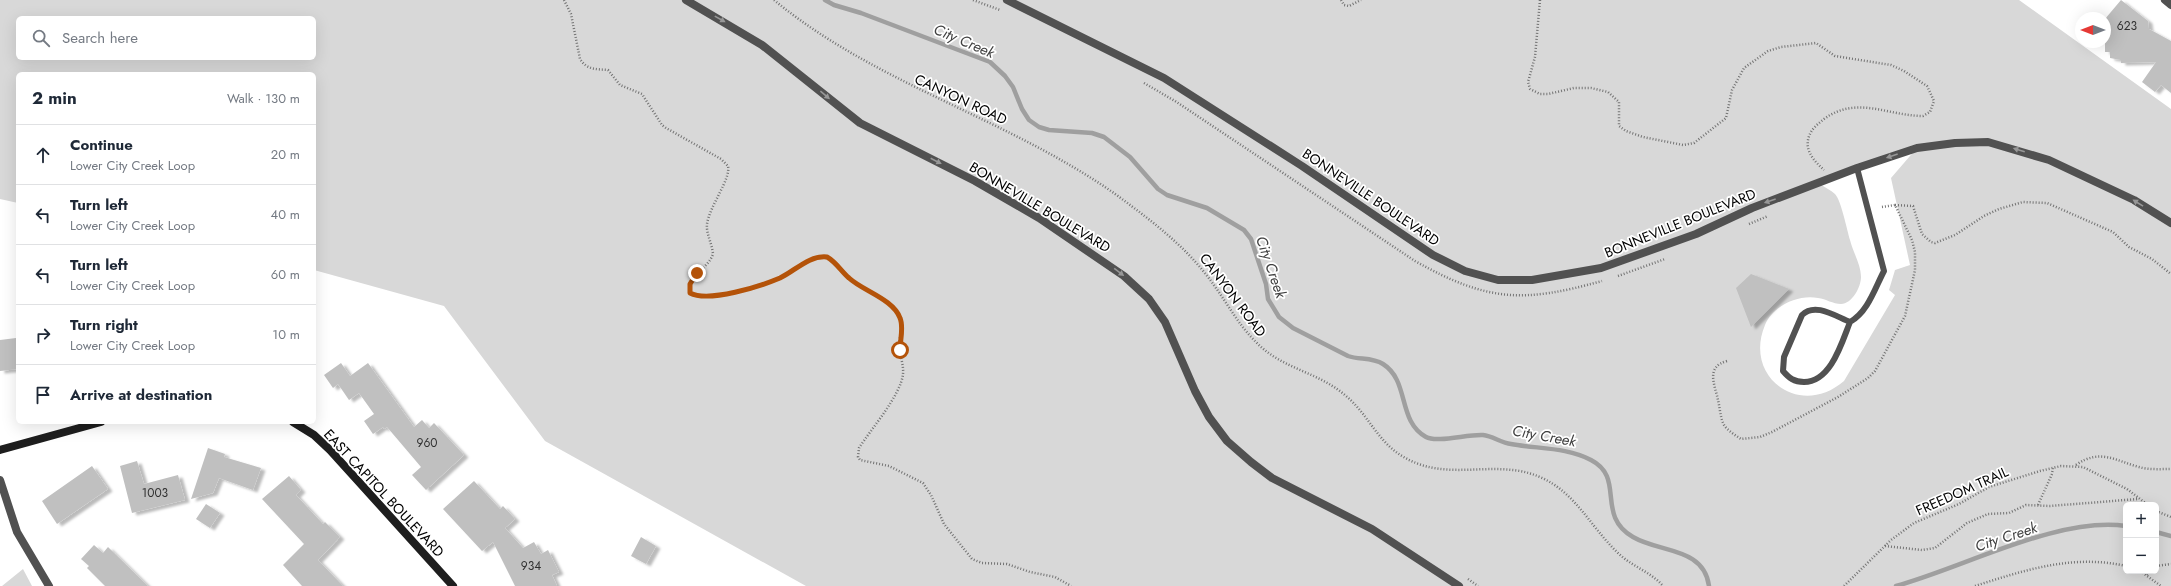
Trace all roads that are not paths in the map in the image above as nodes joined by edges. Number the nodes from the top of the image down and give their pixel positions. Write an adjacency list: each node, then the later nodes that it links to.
1 (686, 0): 14 (street, BONNEVILLE BOULEVARD, one-way to 14)
2 (1007, 0): 5 (street, BONNEVILLE BOULEVARD, one-way to 2)
3 (2165, 0): 4 (street)
4 (2171, 4)
5 (1857, 168): 6 (street, BONNEVILLE BOULEVARD, one-way to 5); 7 (lane)
6 (2171, 223)
7 (1850, 322): 7 (lane)
8 (93, 424): 10 (street)
9 (296, 424): 13 (street, EAST CAPITOL BOULEVARD)
10 (0, 450)
11 (0, 480): 12 (street)
12 (50, 586)
13 (453, 586)
14 (1459, 586)

